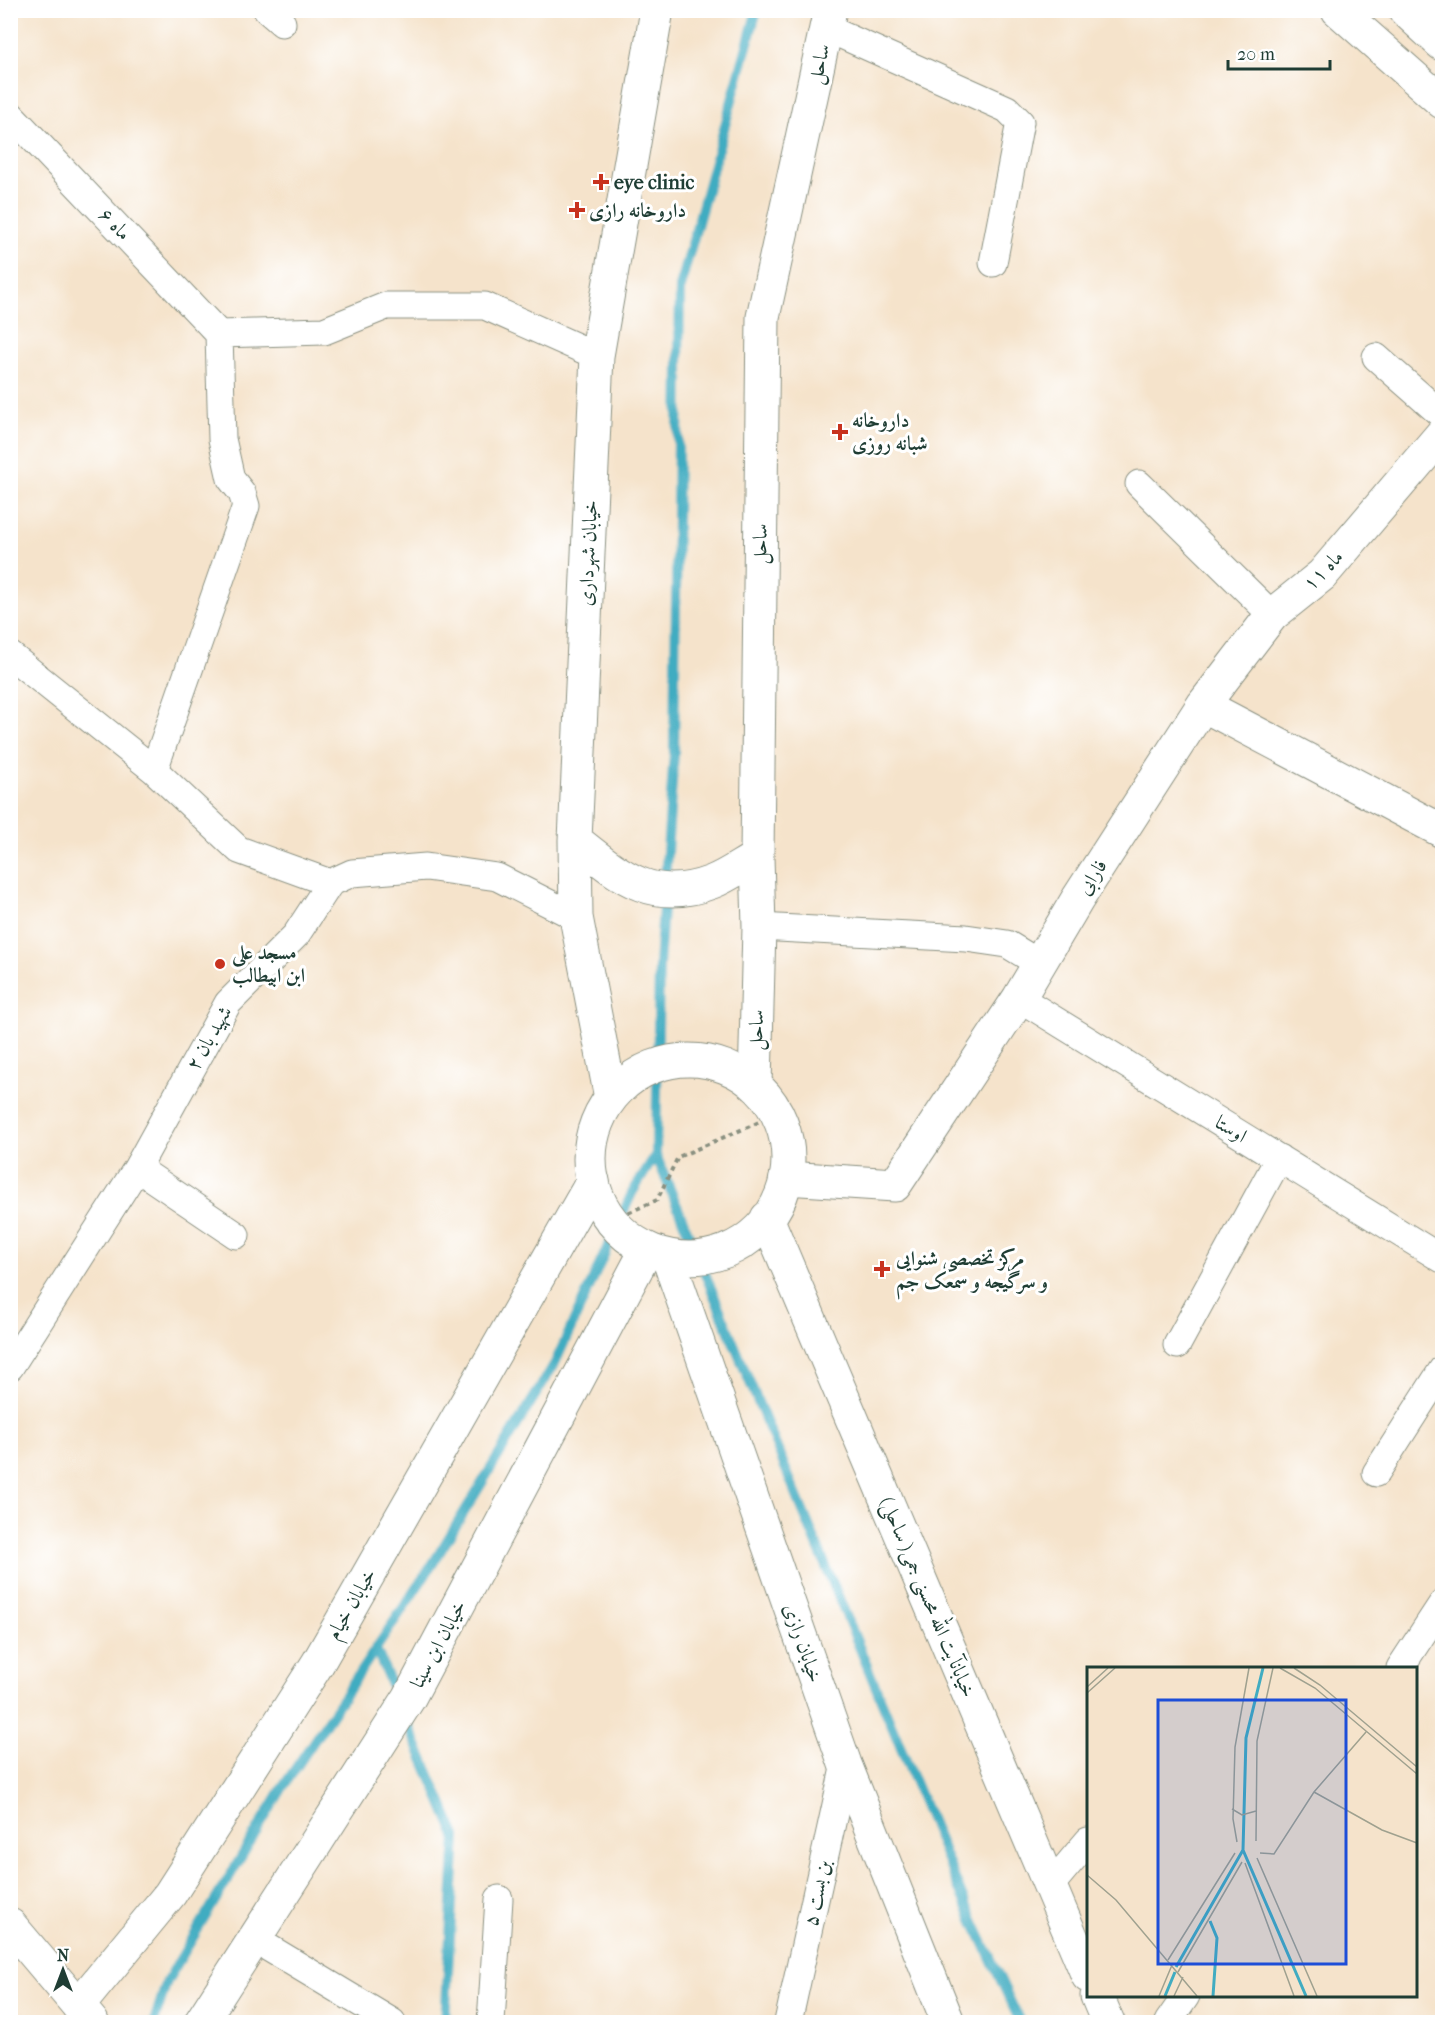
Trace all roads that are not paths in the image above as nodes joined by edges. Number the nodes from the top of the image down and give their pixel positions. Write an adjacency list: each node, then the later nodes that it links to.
1 (657, 10): 10 (main road, خیابان شهرداری)
2 (1338, 10): 6 (main road)
3 (1405, 10): 5 (main road)
4 (828, 19): 8 (street); 21 (main road, ساحل)
5 (1443, 44)
6 (1443, 102)
7 (10, 114): 9 (street, ماه ۶)
8 (993, 263)
9 (219, 334): 10 (street); 18 (street)
10 (597, 356): 20 (main road, خیابان شهرداری)
11 (1376, 357): 12 (street)
12 (1443, 415)
13 (1443, 434): 15 (main road, ماه ۱۱)
14 (1139, 484): 15 (street)
15 (1272, 615): 17 (main road, ماه ۱۱)
16 (10, 655): 18 (street)
17 (1203, 705): 19 (main road); 25 (main road, فارابی)
18 (154, 770): 22 (street)
19 (1443, 831)
20 (575, 840): 21 (main road); 23 (main road, خیابان شهرداری)
21 (757, 857): 24 (main road, ساحل)
22 (330, 883): 23 (street); 30 (street, شهید بان ۲)
23 (576, 917): 28 (main road, خیابان شهرداری)
24 (759, 927): 25 (street); 27 (main road, ساحل)
25 (1040, 964): 26 (main road, فارابی)
26 (1019, 998): 29 (street, اوستا); 31 (main road, فارابی)
27 (755, 1085): 28 (main road); 31 (main road)
28 (611, 1098): 32 (main road)
29 (1279, 1158): 36 (street, اوستا); 37 (street)
30 (137, 1168): 34 (street); 38 (street, شهید بان ۲)
31 (786, 1178): 33 (main road)
32 (602, 1201): 35 (main road); 52 (main road, خیابان خیام)
33 (767, 1218): 35 (main road); 45 (main road, خیابانآیت الله محسنی جمی( ساحلی))
34 (236, 1235)
35 (658, 1254): 43 (main road, خیابان رازی); 48 (main road, خیابان ابن سینا)
36 (1443, 1259)
37 (1177, 1344)
38 (10, 1367)
39 (1443, 1370): 40 (street)
40 (1376, 1473)
41 (1443, 1604): 42 (street)
42 (1401, 1667)
43 (845, 1764): 56 (street, بن بست ۵); 57 (main road, خیابان رازی)
44 (1087, 1843): 45 (street)
45 (1050, 1886): 49 (main road, خیابانآیت الله محسنی جمی( ساحلی))
46 (499, 1899): 55 (street)
47 (10, 1925): 52 (main road)
48 (254, 1939): 53 (main road, خیابان ابن سینا); 54 (street)
49 (1087, 1971)
50 (1098, 1997): 58 (main road)
51 (1185, 1997): 59 (street)
52 (85, 2014)
53 (201, 2022)
54 (392, 2022)
55 (491, 2022)
56 (788, 2022)
57 (948, 2022)
58 (1108, 2022)
59 (1168, 2022)

